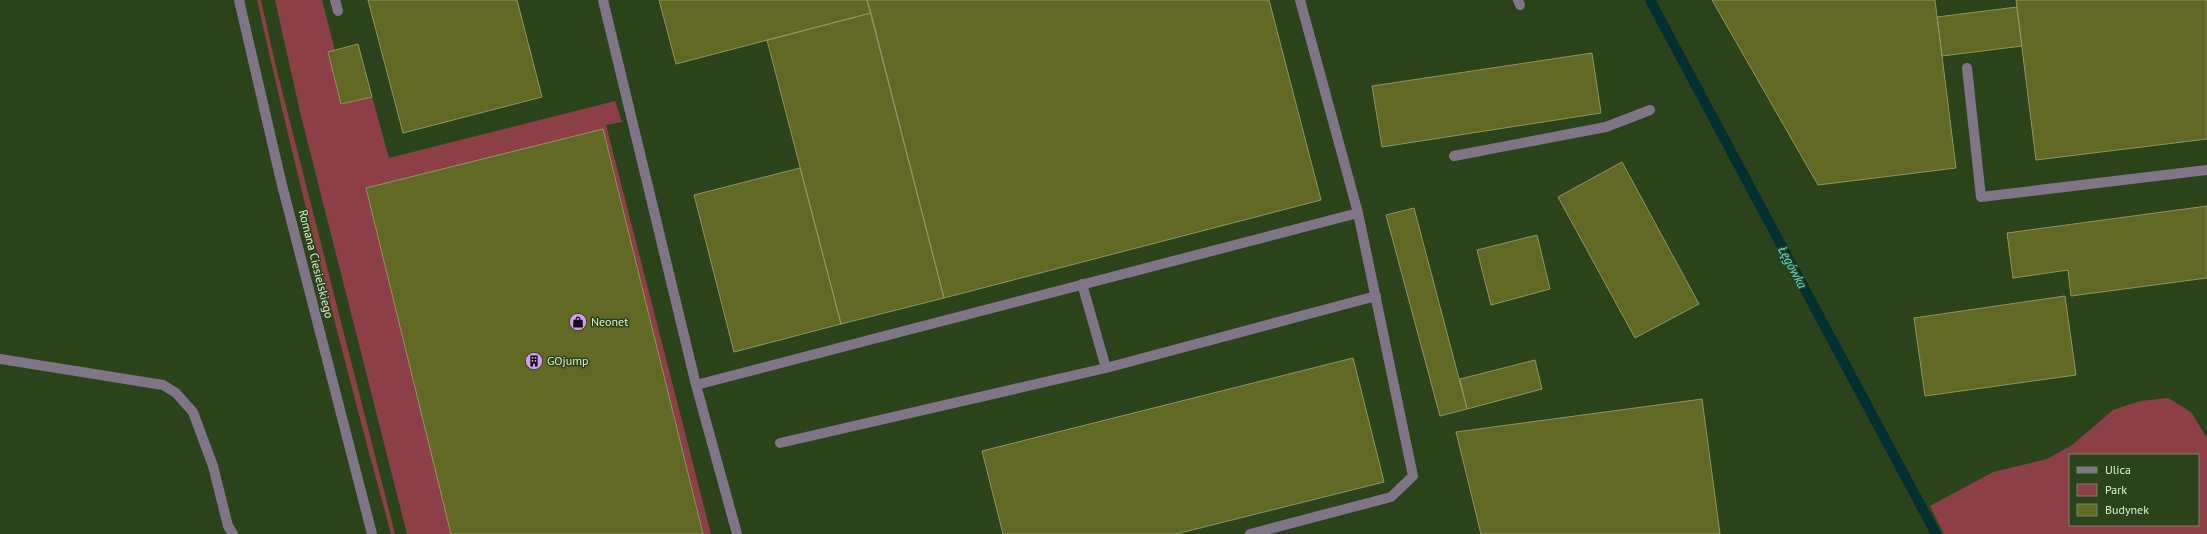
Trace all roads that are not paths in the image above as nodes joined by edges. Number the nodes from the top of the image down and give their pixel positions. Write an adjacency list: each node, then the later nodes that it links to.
1 (239, 0): 18 (street, Romana Ciesielskiego)
2 (335, 0): 5 (street)
3 (604, 0): 15 (street)
4 (1300, 0): 10 (street)
5 (338, 11)
6 (1967, 68): 9 (street)
7 (1650, 110): 8 (street)
8 (1454, 156)
9 (2207, 170)
10 (1358, 213): 11 (street); 12 (street)
11 (1082, 284): 14 (street); 15 (street)
12 (1376, 296): 14 (street); 20 (street)
13 (0, 359): 17 (street)
14 (1106, 368): 16 (street)
15 (696, 385): 19 (street)
16 (780, 443)
17 (233, 534)
18 (372, 534)
19 (737, 534)
20 (1250, 534)

